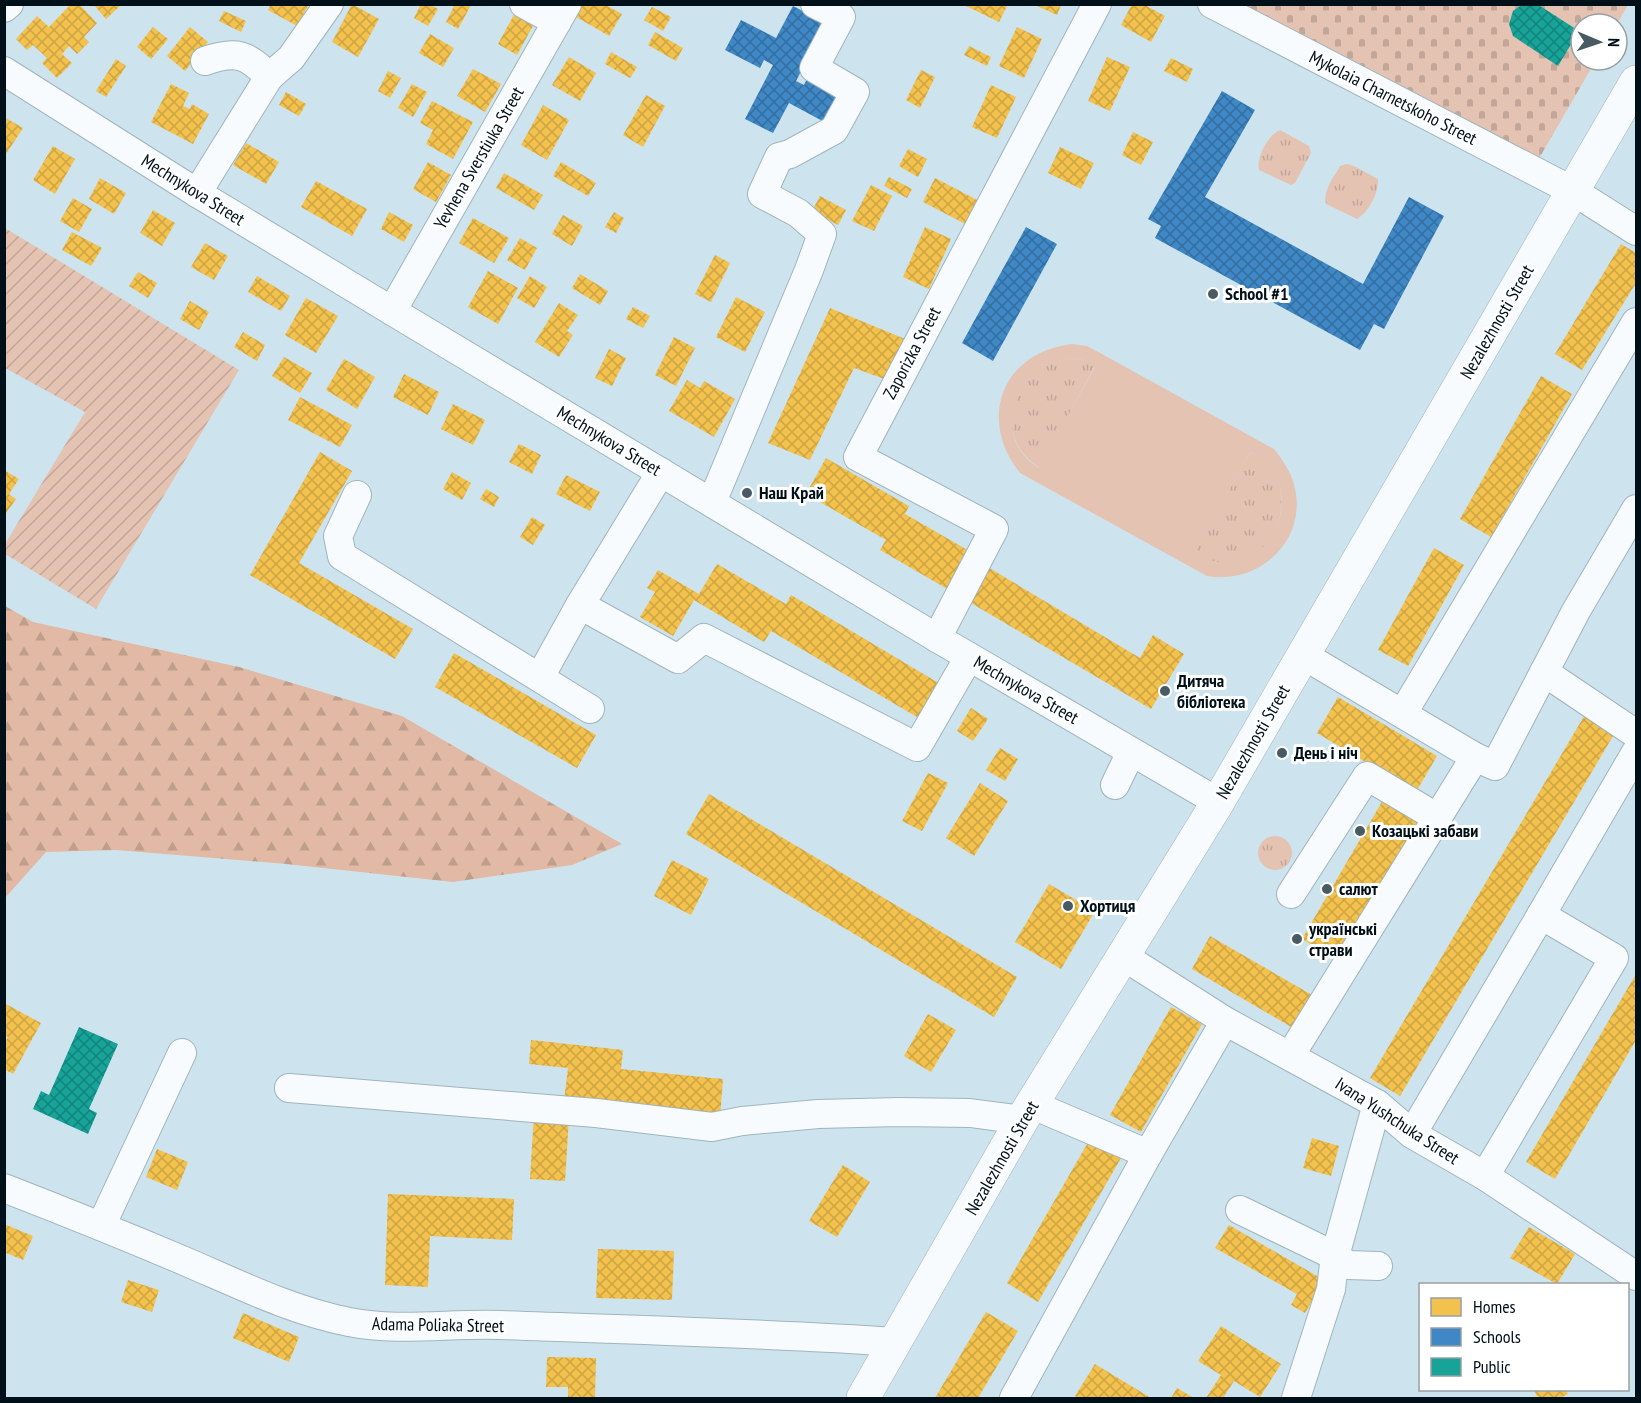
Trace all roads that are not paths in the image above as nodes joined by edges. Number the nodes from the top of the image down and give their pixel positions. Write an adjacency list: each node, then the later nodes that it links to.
1 (9, 4): 7 (street)
2 (329, 4): 11 (street)
3 (525, 4): 8 (street)
4 (815, 4): 21 (street)
5 (1097, 4): 24 (street, Zaporizka Street)
6 (1212, 4): 13 (street, Mykolaia Charnetskoho Street)
7 (4, 8)
8 (562, 13): 16 (street, Yevhena Sverstiuka Street)
9 (205, 61): 11 (street)
10 (4, 71): 14 (street, Mechnykova Street)
11 (269, 77): 14 (street)
12 (1636, 82): 13 (main road, Nezalezhnosti Street)
13 (1573, 191): 15 (street, Mykolaia Charnetskoho Street); 25 (main road, Nezalezhnosti Street)
14 (196, 193): 16 (street, Mechnykova Street)
15 (1636, 231)
16 (392, 311): 19 (street, Mechnykova Street)
17 (1636, 322): 18 (street)
18 (1628, 358): 30 (street)
19 (661, 472): 21 (street, Mechnykova Street); 23 (street)
20 (357, 495): 28 (street)
21 (712, 502): 24 (street, Mechnykova Street)
22 (1636, 509): 27 (street)
23 (580, 605): 26 (street); 28 (street)
24 (937, 638): 26 (street, Mechnykova Street)
25 (1304, 655): 30 (street); 36 (main road, Nezalezhnosti Street)
26 (969, 657): 32 (street, Mechnykova Street)
27 (1544, 672): 31 (street); 34 (street)
28 (540, 677): 29 (street)
29 (590, 709)
30 (1403, 713): 34 (street)
31 (1636, 734)
32 (1131, 752): 35 (street); 36 (street, Mechnykova Street)
33 (1636, 752): 39 (street)
34 (1475, 757): 37 (street)
35 (1115, 785)
36 (1218, 802): 40 (main road, Nezalezhnosti Street)
37 (1438, 818): 38 (street); 43 (street)
38 (1291, 894)
39 (1541, 915): 47 (street); 49 (street)
40 (1123, 956): 41 (street, Ivana Yushchuka Street); 46 (main road, Nezalezhnosti Street)
41 (1225, 1021): 43 (street, Ivana Yushchuka Street); 48 (street)
42 (182, 1053): 52 (street)
43 (1290, 1056): 45 (street, Ivana Yushchuka Street)
44 (289, 1088): 46 (street)
45 (1377, 1104): 47 (street, Ivana Yushchuka Street); 53 (street)
46 (1028, 1113): 48 (street); 56 (main road, Nezalezhnosti Street)
47 (1412, 1134): 49 (street, Ivana Yushchuka Street)
48 (1148, 1154): 58 (street)
49 (1485, 1176): 55 (street, Ivana Yushchuka Street)
50 (4, 1188): 52 (street, Adama Poliaka Street)
51 (1240, 1210): 53 (street)
52 (101, 1226): 56 (street, Adama Poliaka Street)
53 (1335, 1256): 54 (street); 59 (street)
54 (1378, 1266)
55 (1636, 1275)
56 (897, 1342): 57 (main road, Nezalezhnosti Street)
57 (863, 1398)
58 (1014, 1398)
59 (1296, 1398)

